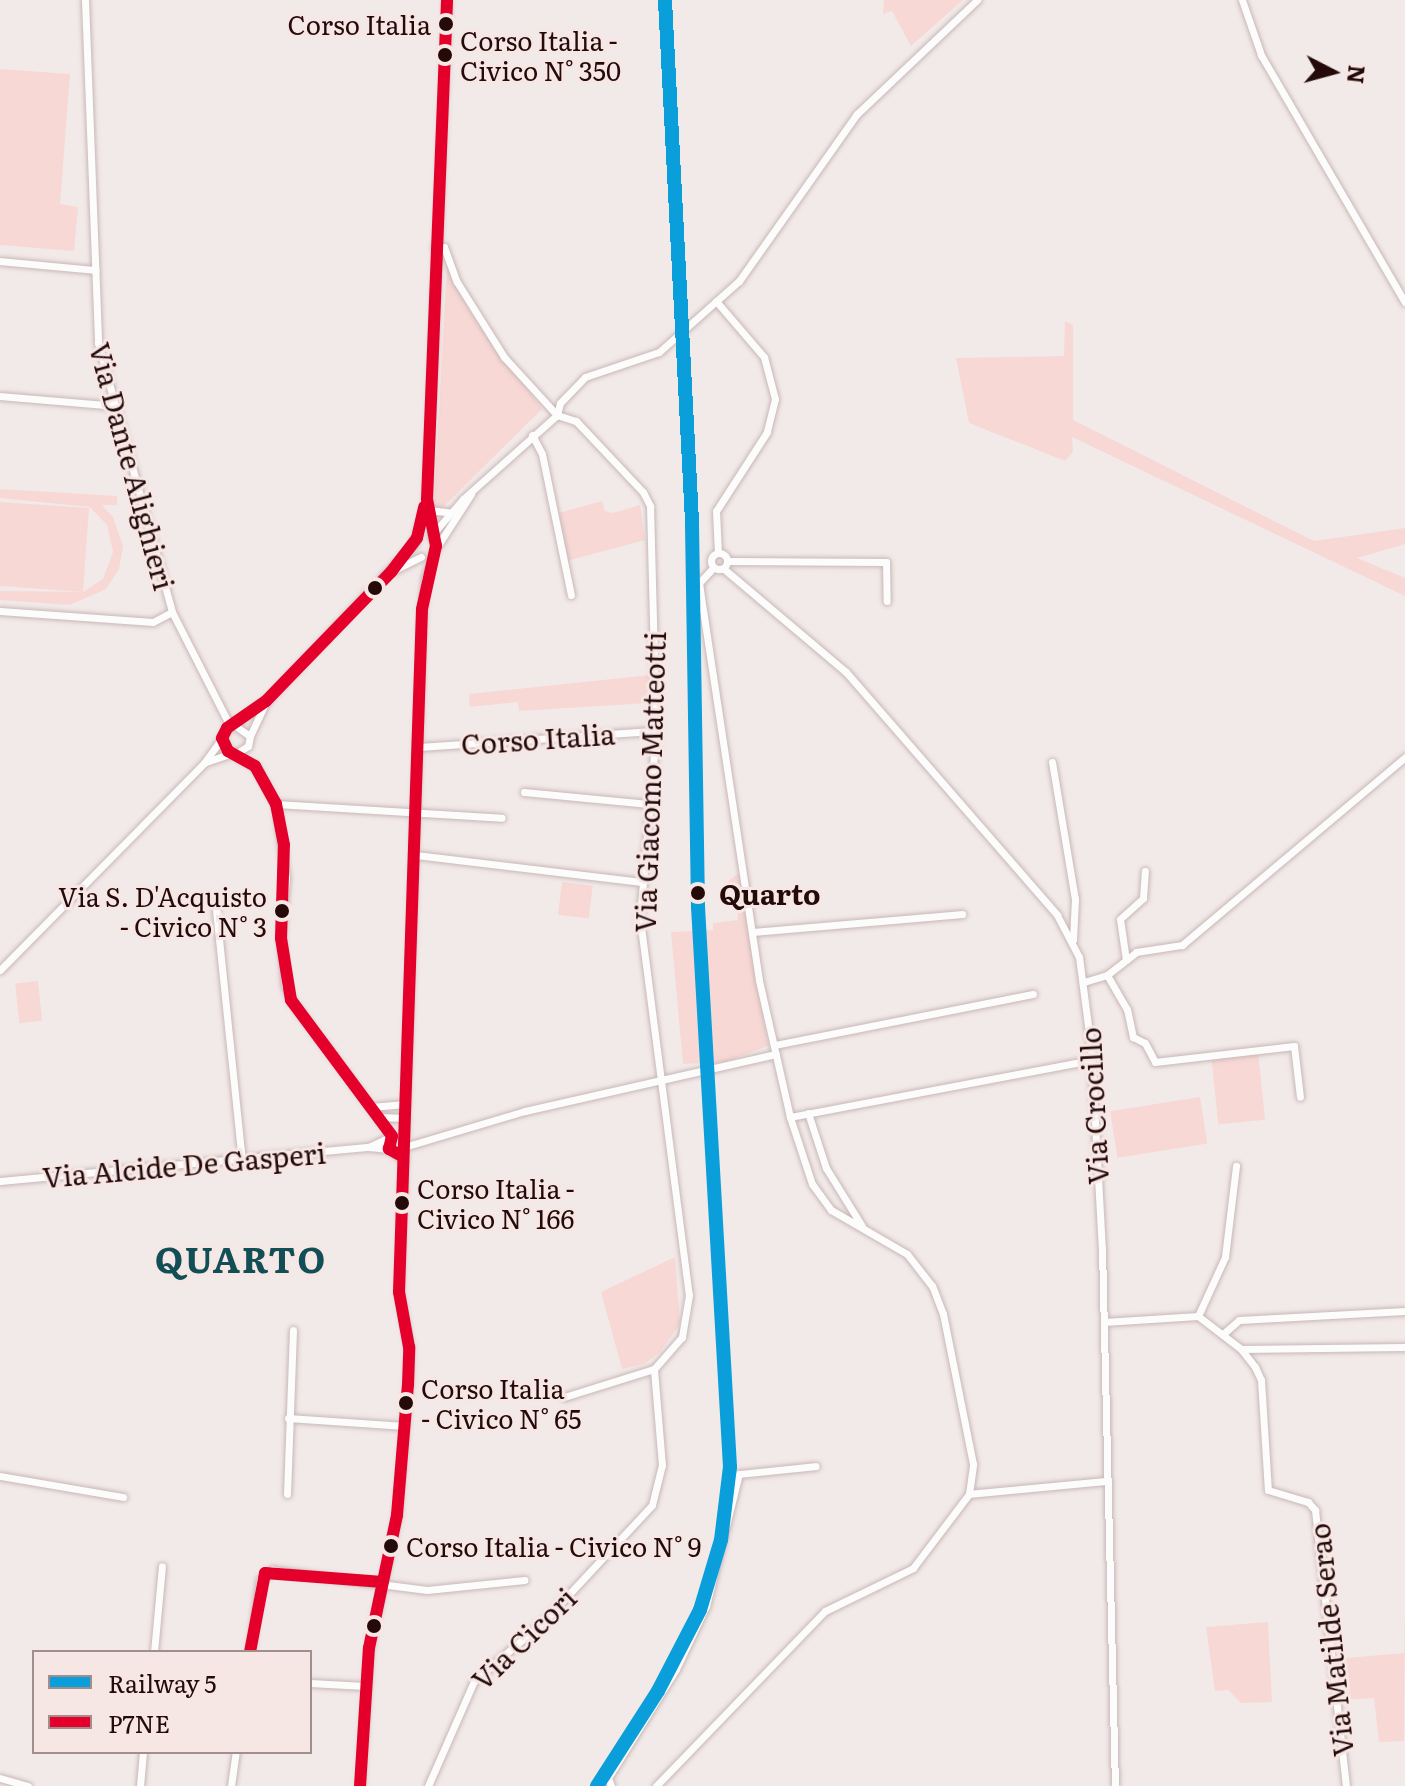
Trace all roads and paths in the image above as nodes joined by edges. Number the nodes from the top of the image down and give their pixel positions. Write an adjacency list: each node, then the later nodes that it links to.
1 (85, 0): 7 (street, Via Dante Alighieri)
2 (447, 0): 5 (street)
3 (977, 0): 8 (street)
4 (1242, 0): 9 (street)
5 (435, 247): 12 (street, Via Giacomo Matteotti); 15 (street)
6 (0, 261): 7 (street)
7 (96, 270): 11 (street, Via Dante Alighieri)
8 (716, 301): 12 (street); 21 (street)
9 (1405, 302)
10 (0, 396): 11 (street)
11 (117, 406): 29 (street, Via Dante Alighieri)
12 (557, 415): 13 (street); 32 (street, Via Giacomo Matteotti)
13 (532, 435): 14 (street); 26 (street)
14 (471, 494): 17 (street); 20 (street, Corso Italia)
15 (427, 499): 16 (street); 19 (street)
16 (429, 510): 17 (street); 18 (street)
17 (452, 513): 18 (street)
18 (431, 536): 19 (street); 20 (street)
19 (416, 541): 22 (street); 25 (street)
20 (435, 551): 22 (street); 35 (street, Corso Italia)
21 (718, 553): 23 (street, Via Crocillo); 24 (street)
22 (421, 557): 25 (street)
23 (726, 565): 24 (street); 27 (street); 52 (street, Via Crocillo)
24 (713, 568): 51 (street)
25 (394, 570): 30 (street)
26 (571, 595)
27 (887, 601)
28 (0, 611): 29 (street)
29 (172, 612): 31 (street, Via Dante Alighieri)
30 (266, 701): 31 (street); 34 (street)
31 (232, 725): 33 (street); 34 (street)
32 (656, 731): 35 (street, Corso Italia); 43 (street, Via Giacomo Matteotti)
33 (222, 738): 36 (street); 39 (street)
34 (250, 739): 36 (street); 40 (street)
35 (419, 747): 44 (street, Corso Italia)
36 (235, 753): 39 (street); 40 (street)
37 (1405, 757): 53 (street)
38 (1052, 762): 52 (street)
39 (204, 763): 54 (street)
40 (255, 766): 42 (street)
41 (524, 792): 43 (street)
42 (276, 804): 44 (street); 63 (street)
43 (648, 804): 48 (street, Via Giacomo Matteotti)
44 (416, 809): 45 (street); 46 (street, Corso Italia)
45 (502, 818)
46 (415, 855): 48 (street); 62 (street, Corso Italia)
47 (1145, 871): 53 (street)
48 (642, 882): 60 (street, Via Giacomo Matteotti)
49 (216, 910): 72 (street)
50 (962, 914): 51 (street)
51 (753, 932): 58 (street)
52 (1073, 940): 56 (street, Via Crocillo)
53 (1126, 960): 55 (street)
54 (0, 970)
55 (1107, 975): 56 (street); 61 (street)
56 (1084, 982): 59 (street, Via Crocillo)
57 (1033, 994): 58 (street)
58 (775, 1049): 60 (street); 66 (street)
59 (1091, 1060): 64 (street); 81 (street, Via Crocillo)
60 (664, 1078): 69 (street); 86 (street, Via Giacomo Matteotti)
61 (1300, 1097)
62 (405, 1104): 63 (street); 67 (street, Corso Italia)
63 (371, 1107): 65 (street)
64 (808, 1113): 66 (street); 76 (street)
65 (378, 1117): 67 (street); 68 (street)
66 (790, 1117): 77 (street)
67 (405, 1118): 69 (street, Corso Italia)
68 (390, 1137): 69 (street); 70 (street, Via Alcide De Gasperi); 71 (street)
69 (404, 1145): 71 (street); 73 (street, Corso Italia)
70 (369, 1147): 71 (street, Via Alcide De Gasperi); 72 (street, Via Alcide De Gasperi)
71 (393, 1151): 73 (street)
72 (242, 1160): 75 (street, Via Alcide De Gasperi)
73 (404, 1160): 89 (street, Corso Italia)
74 (1236, 1166): 80 (street)
75 (0, 1181)
76 (847, 1206): 77 (street); 78 (street)
77 (838, 1215): 78 (street)
78 (864, 1228): 94 (street)
79 (1405, 1311): 83 (street)
80 (1198, 1316): 81 (street); 83 (street, Via Matilde Serao)
81 (1104, 1322): 92 (street, Via Crocillo)
82 (293, 1330): 88 (street)
83 (1223, 1334): 85 (street, Via Matilde Serao)
84 (1405, 1347): 85 (street)
85 (1241, 1349): 114 (street, Via Matilde Serao)
86 (654, 1369): 87 (street); 110 (street, Via Cicori)
87 (564, 1397)
88 (288, 1418): 89 (street); 93 (street)
89 (405, 1426): 98 (street, Corso Italia)
90 (816, 1466): 111 (street)
91 (0, 1476): 95 (street)
92 (1107, 1481): 94 (street); 113 (street, Via Crocillo)
93 (287, 1494)
94 (969, 1494): 112 (street)
95 (123, 1497)
96 (162, 1566): 99 (street)
97 (524, 1580): 98 (street)
98 (383, 1582): 100 (street); 102 (street, Corso Italia)
99 (154, 1650)
100 (250, 1650)
101 (312, 1683): 102 (street)
102 (365, 1686): 109 (street, Corso Italia)
103 (143, 1754): 107 (street)
104 (236, 1754): 108 (street)
105 (0, 1778): 106 (street)
106 (28, 1786)
107 (140, 1786)
108 (231, 1786)
109 (360, 1786)
110 (428, 1786)
111 (611, 1786)
112 (656, 1786)
113 (1115, 1786)
114 (1346, 1786)

